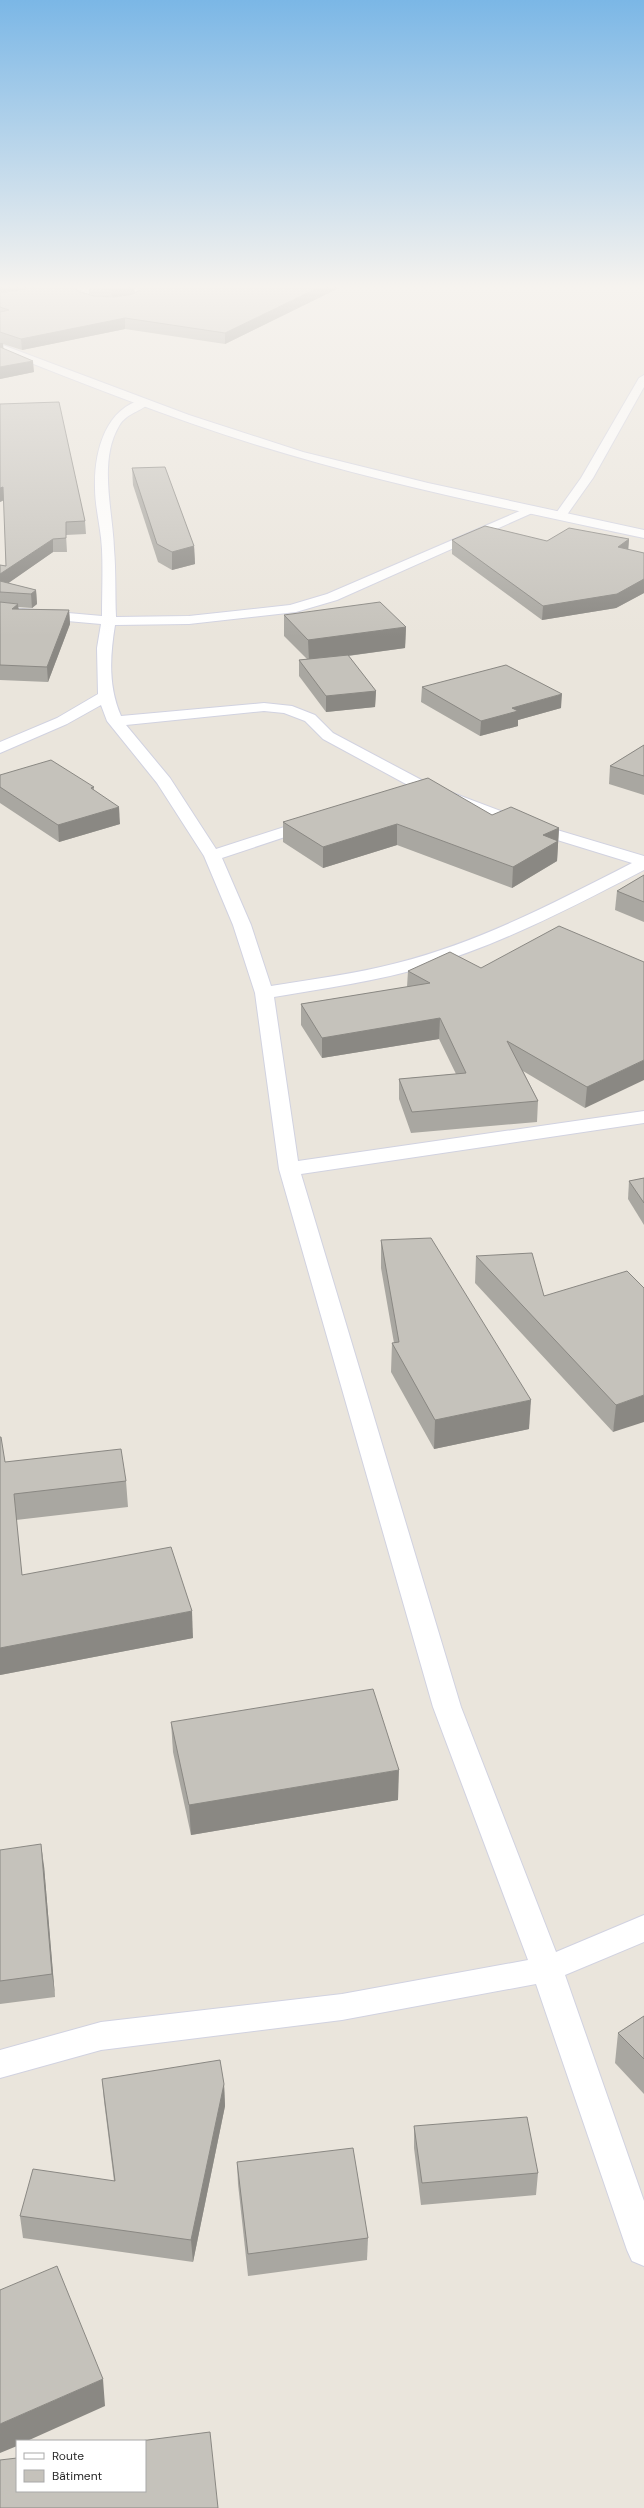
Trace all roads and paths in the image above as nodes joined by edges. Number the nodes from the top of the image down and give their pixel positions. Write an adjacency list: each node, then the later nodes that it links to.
1 (142, 403): 8 (street)
2 (147, 403): 4 (street)
3 (629, 403): 5 (street)
4 (533, 510): 5 (street); 8 (street)
5 (560, 516): 6 (street)
6 (644, 534)
7 (0, 611): 8 (street)
8 (109, 621): 9 (street)
9 (104, 696): 10 (street); 12 (street)
10 (115, 721): 14 (street); 17 (street)
11 (0, 736): 12 (street)
12 (20, 739): 13 (street)
13 (0, 748)
14 (423, 787): 15 (street); 18 (street)
15 (401, 795)
16 (325, 819): 17 (street)
17 (212, 856): 19 (street)
18 (644, 862): 19 (street)
19 (264, 993): 21 (street)
20 (644, 1117): 21 (street)
21 (289, 1169): 23 (street)
22 (644, 1928): 23 (street)
23 (547, 1969): 24 (street); 25 (street)
24 (0, 2064)
25 (644, 2250)

